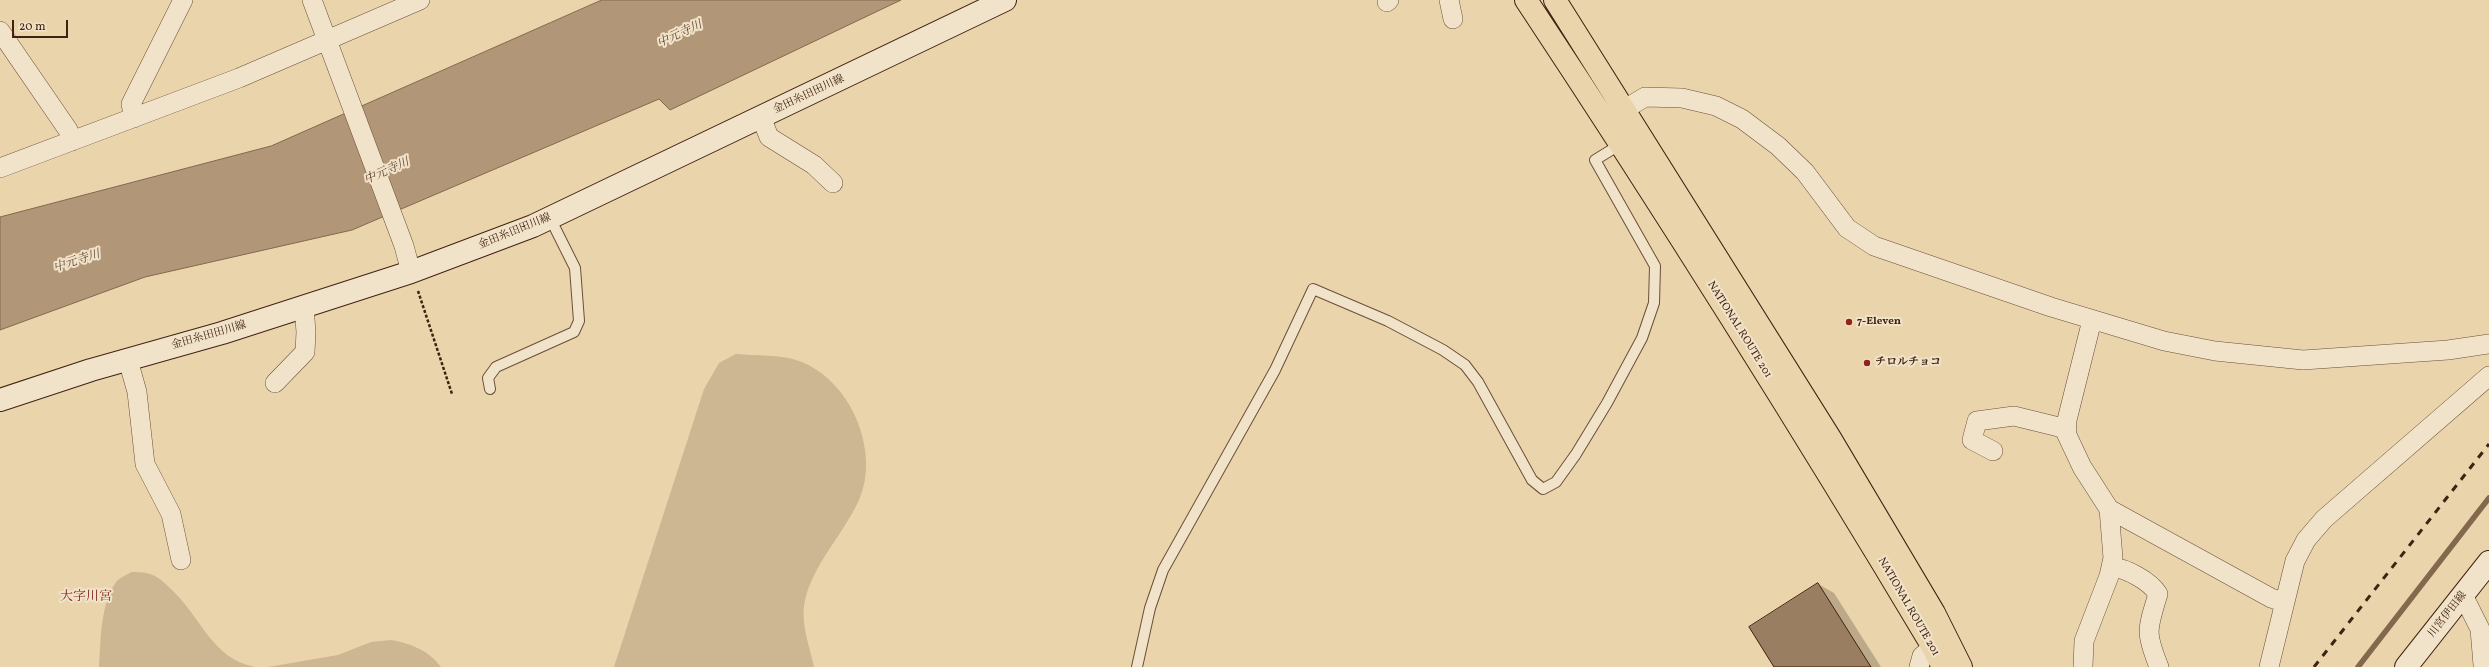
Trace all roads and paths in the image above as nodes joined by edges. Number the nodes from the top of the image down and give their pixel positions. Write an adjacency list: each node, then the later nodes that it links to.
1 (183, 0): 13 (street)
2 (312, 0): 10 (street)
3 (420, 0): 10 (street)
4 (1005, 0): 12 (main road, 金田糸田田川線)
5 (1449, 0): 8 (street)
6 (1526, 0): 15 (highway, NATIONAL ROUTE 201)
7 (1555, 0): 11 (highway, NATIONAL ROUTE 201)
8 (1453, 19)
9 (0, 31): 14 (street)
10 (329, 46): 13 (street); 19 (street)
11 (1626, 109): 21 (street); 42 (highway, NATIONAL ROUTE 201)
12 (761, 117): 17 (street); 18 (main road, 金田糸田田川線)
13 (134, 118): 14 (street)
14 (72, 141): 16 (street)
15 (1621, 144): 37 (highway, NATIONAL ROUTE 201); 39 (lane)
16 (0, 168)
17 (833, 183)
18 (550, 218): 19 (main road, 金田糸田田川線); 26 (lane)
19 (411, 272): 20 (main road, 金田糸田田川線); 27 (path)
20 (304, 307): 23 (main road, 金田糸田田川線); 25 (street)
21 (2092, 320): 22 (street); 29 (street)
22 (2489, 344)
23 (128, 360): 28 (main road, 金田糸田田川線); 32 (street)
24 (2489, 376): 36 (street)
25 (275, 383)
26 (490, 389)
27 (452, 394)
28 (0, 400)
29 (2067, 429): 30 (street); 31 (street)
30 (1993, 451)
31 (2109, 509): 34 (street); 36 (street)
32 (181, 560)
33 (2489, 562): 35 (main road, 川宮伊田線)
34 (2111, 567): 43 (street); 44 (street)
35 (2463, 595): 38 (street); 46 (main road, 川宮伊田線)
36 (2283, 602): 45 (street)
37 (1933, 647): 40 (street); 41 (highway, NATIONAL ROUTE 201)
38 (2485, 662)
39 (1137, 667)
40 (1919, 667)
41 (1942, 667)
42 (1960, 667)
43 (2083, 667)
44 (2159, 667)
45 (2268, 667)
46 (2406, 667)

